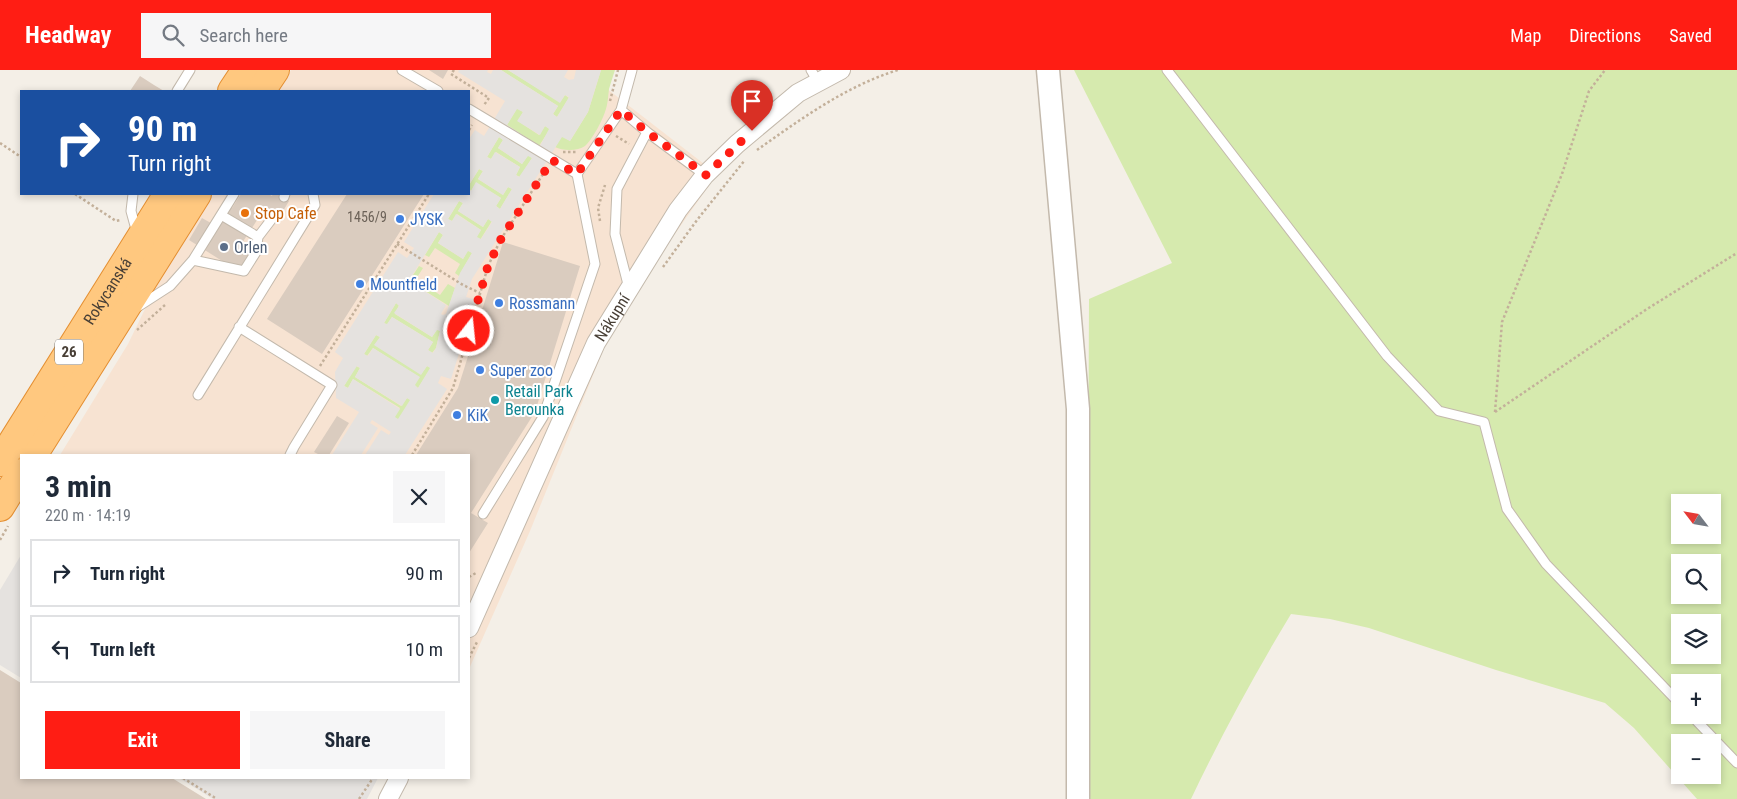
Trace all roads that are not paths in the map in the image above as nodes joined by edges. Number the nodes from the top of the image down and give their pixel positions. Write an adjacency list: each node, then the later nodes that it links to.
1 (190, 70): 10 (lane)
2 (246, 70): 11 (highway)
3 (274, 70): 12 (highway)
4 (402, 70): 13 (lane)
5 (632, 70): 14 (lane)
6 (841, 70): 9 (street, Nákupní)
7 (1048, 70): 46 (street)
8 (1167, 70): 41 (lane)
9 (815, 76): 18 (street, Nákupní)
10 (178, 90)
11 (233, 90)
12 (262, 90)
13 (436, 90)
14 (621, 110): 16 (lane); 17 (lane)
15 (470, 111): 17 (lane)
16 (647, 132): 18 (lane); 29 (lane)
17 (577, 174): 38 (lane)
18 (706, 175): 29 (street, Nákupní)
19 (133, 195): 27 (lane)
20 (167, 195): 27 (highway, Rokycanská / 26)
21 (196, 195): 30 (highway, Rokycanská / 26)
22 (233, 195): 24 (lane)
23 (313, 195): 31 (lane)
24 (221, 215): 26 (lane); 28 (lane)
25 (271, 220): 26 (lane)
26 (258, 236): 28 (lane)
27 (139, 241): 35 (highway, Rokycanská / 26)
28 (193, 260): 30 (lane)
29 (629, 290): 39 (street, Nákupní)
30 (117, 320): 33 (highway, Rokycanská / 26)
31 (240, 327): 32 (lane); 34 (lane)
32 (198, 395)
33 (34, 454)
34 (291, 454)
35 (0, 462)
36 (20, 475): 37 (highway)
37 (0, 507)
38 (483, 514)
39 (473, 605): 40 (street, Nákupní)
40 (470, 622)
41 (1671, 695)
42 (1700, 724): 43 (lane)
43 (1737, 763)
44 (398, 779): 45 (street)
45 (388, 799)
46 (1078, 799)

